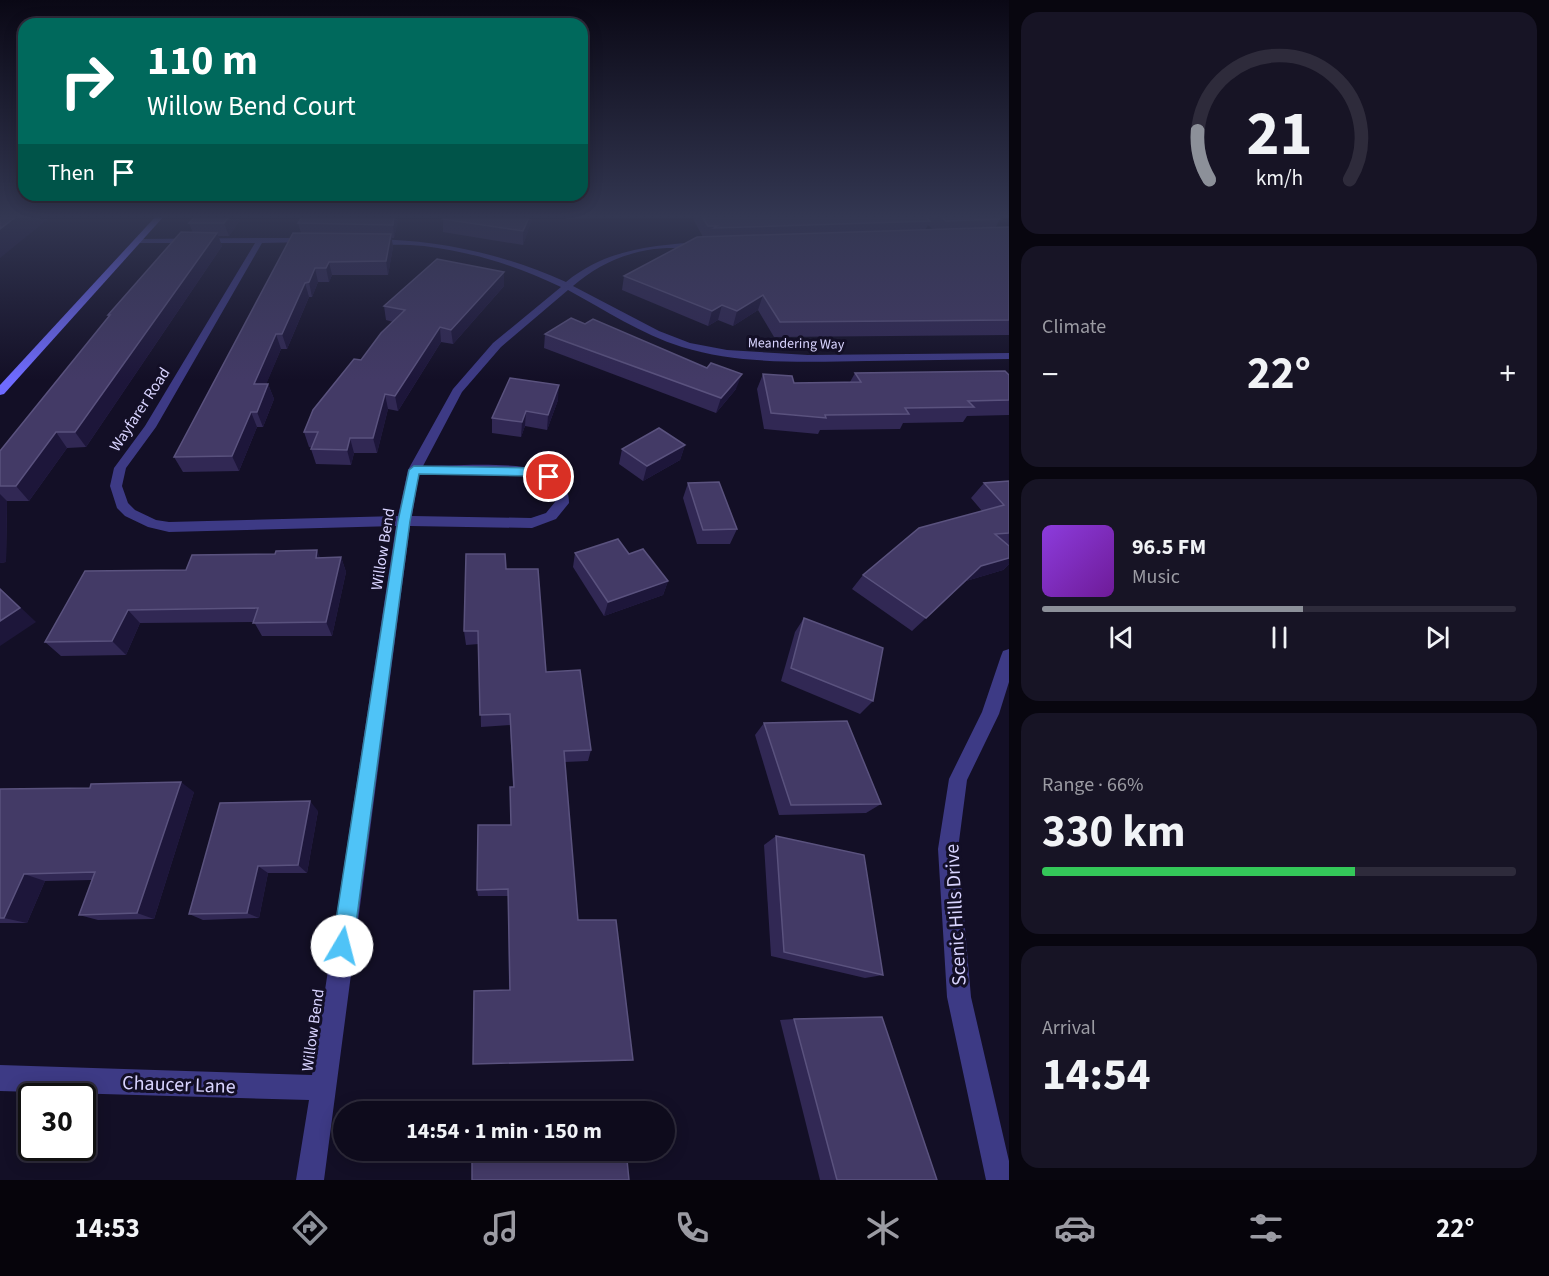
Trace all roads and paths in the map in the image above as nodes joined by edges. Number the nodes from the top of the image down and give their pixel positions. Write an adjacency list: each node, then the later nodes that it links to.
1 (111, 270): 7 (street)
2 (243, 270): 9 (street, Wayfarer Road)
3 (529, 270): 5 (street, Meandering Way)
4 (587, 270): 5 (street, Willow Bend)
5 (569, 287): 6 (street, Meandering Way); 8 (street, Willow Bend)
6 (1009, 356)
7 (0, 392)
8 (414, 470): 9 (street, Willow Bend); 9 (street, Wayfarer Road)
9 (404, 521): 12 (street, Willow Bend)
10 (1009, 656): 14 (street, Scenic Hills Drive)
11 (0, 1078): 12 (street, Chaucer Lane)
12 (322, 1088): 13 (street, Willow Bend)
13 (310, 1180)
14 (1000, 1180)

